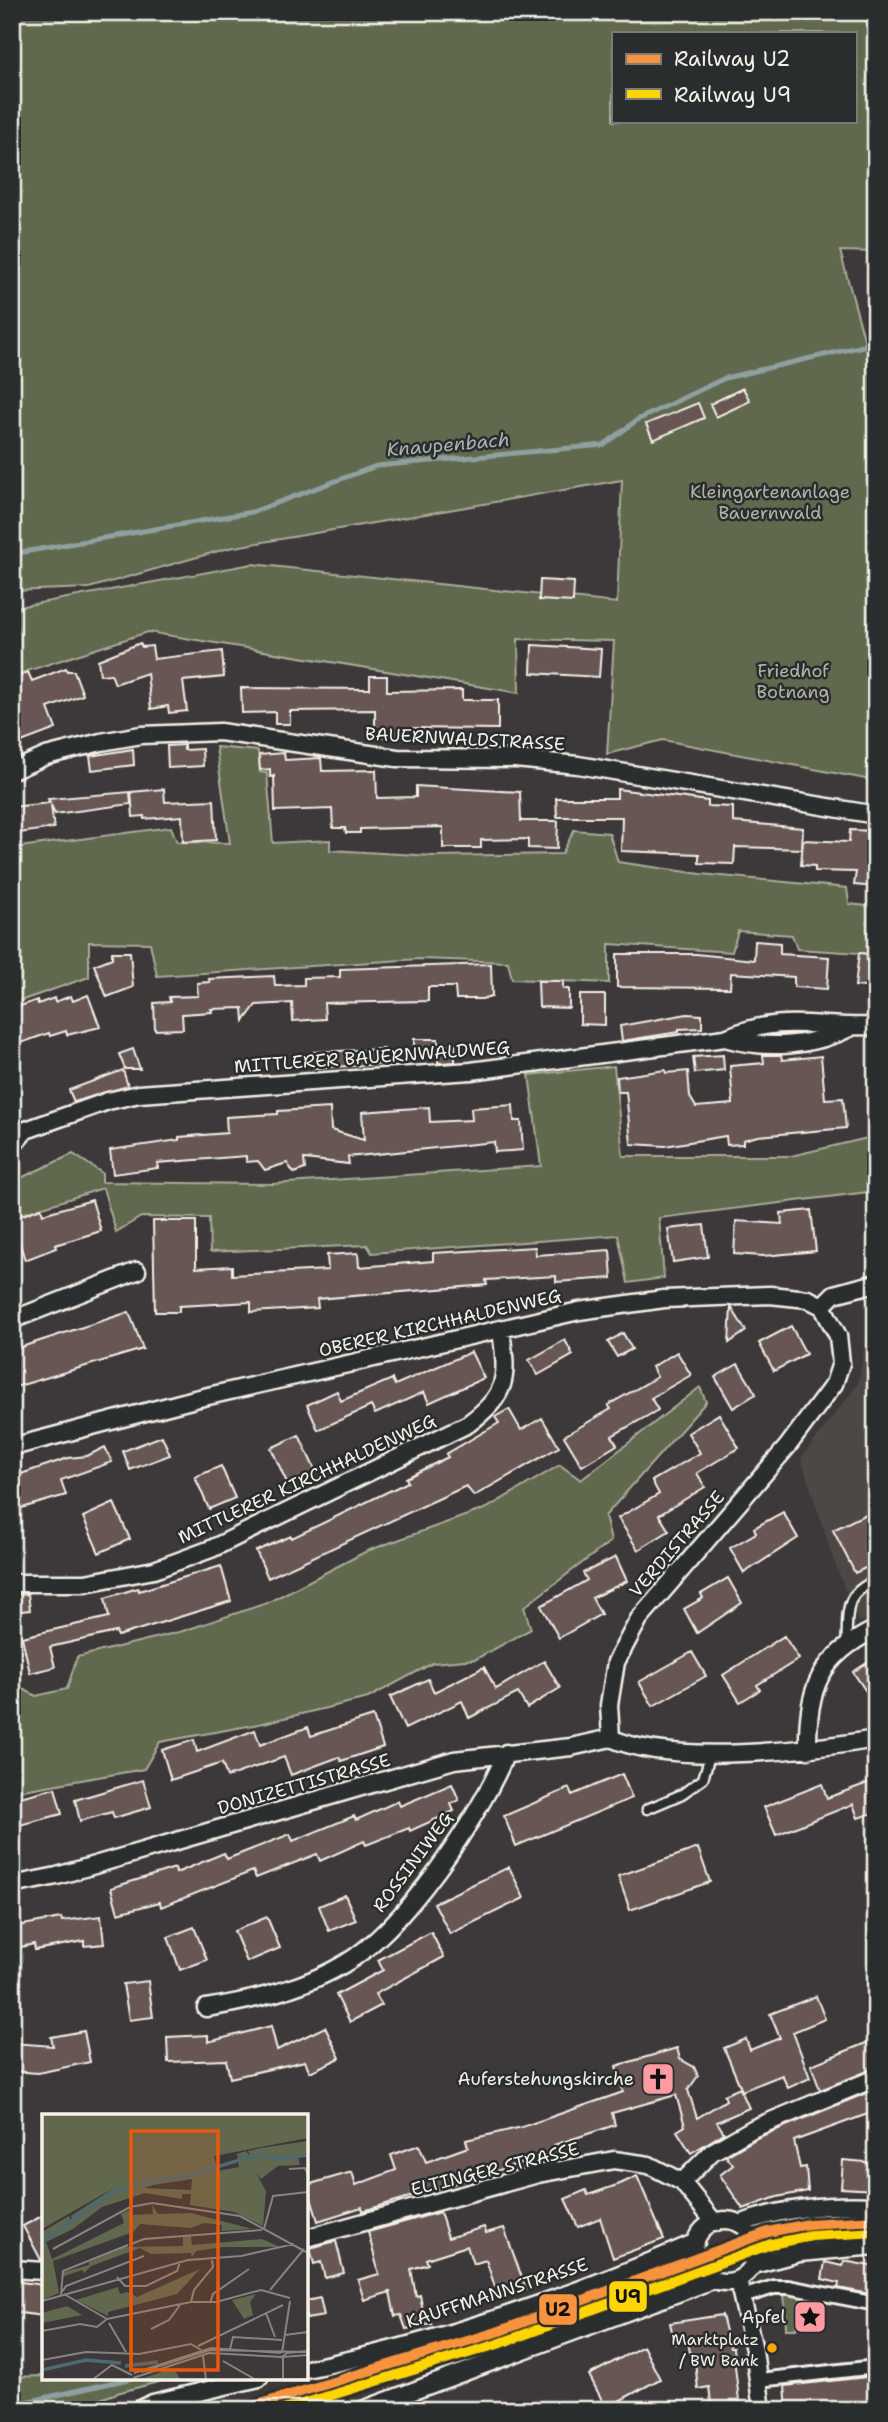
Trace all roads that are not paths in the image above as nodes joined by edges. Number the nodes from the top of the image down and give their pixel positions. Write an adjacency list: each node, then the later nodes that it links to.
1 (12, 771): 2 (street, BAUERNWALDSTRASSE)
2 (876, 815)
3 (805, 1023): 4 (street, MITTLERER BAUERNWALDWEG); 6 (street, MITTLERER BAUERNWALDWEG); 8 (street)
4 (772, 1024): 7 (street, MITTLERER BAUERNWALDWEG); 9 (street)
5 (876, 1026): 6 (street, MITTLERER BAUERNWALDWEG)
6 (852, 1027): 8 (street, MITTLERER BAUERNWALDWEG)
7 (725, 1038): 9 (street, MITTLERER BAUERNWALDWEG); 10 (street, MITTLERER BAUERNWALDWEG)
8 (805, 1043): 9 (street, MITTLERER BAUERNWALDWEG)
9 (773, 1044)
10 (19, 1131): 11 (street, MITTLERER BAUERNWALDWEG)
11 (12, 1146)
12 (137, 1271): 15 (street)
13 (876, 1283): 14 (street)
14 (822, 1306): 16 (street, OBERER KIRCHHALDENWEG); 22 (street, VERDISTRASSE)
15 (12, 1320)
16 (501, 1331): 17 (street, OBERER KIRCHHALDENWEG); 19 (street, MITTLERER KIRCHHALDENWEG)
17 (12, 1447)
18 (876, 1580): 21 (lane)
19 (12, 1583)
20 (876, 1629): 21 (street)
21 (846, 1646): 24 (street)
22 (611, 1738): 25 (street); 26 (street, DONIZETTISTRASSE)
23 (876, 1739): 24 (street)
24 (808, 1750): 25 (street)
25 (711, 1752): 27 (lane)
26 (506, 1753): 28 (street, DONIZETTISTRASSE); 29 (street, ROSSINIWEG)
27 (647, 1810)
28 (12, 1885)
29 (206, 2008)
30 (876, 2078): 31 (street)
31 (682, 2182): 33 (street, ELTINGER STRASSE); 35 (street, ELTINGER STRASSE)
32 (876, 2206): 34 (street)
33 (715, 2222): 34 (street); 36 (street)
34 (740, 2224): 38 (street)
35 (308, 2237)
36 (696, 2242): 41 (street); 46 (street, KAUFFMANNSTRASSE)
37 (876, 2246): 38 (street)
38 (753, 2264): 42 (street)
39 (12, 2269): 40 (street)
40 (42, 2271)
41 (713, 2280): 42 (street); 50 (street)
42 (738, 2280): 43 (street)
43 (742, 2297): 44 (street); 48 (street)
44 (876, 2304)
45 (876, 2367): 48 (street)
46 (308, 2369)
47 (251, 2380): 49 (street)
48 (759, 2380): 51 (street)
49 (139, 2410)
50 (362, 2410)
51 (762, 2410)

